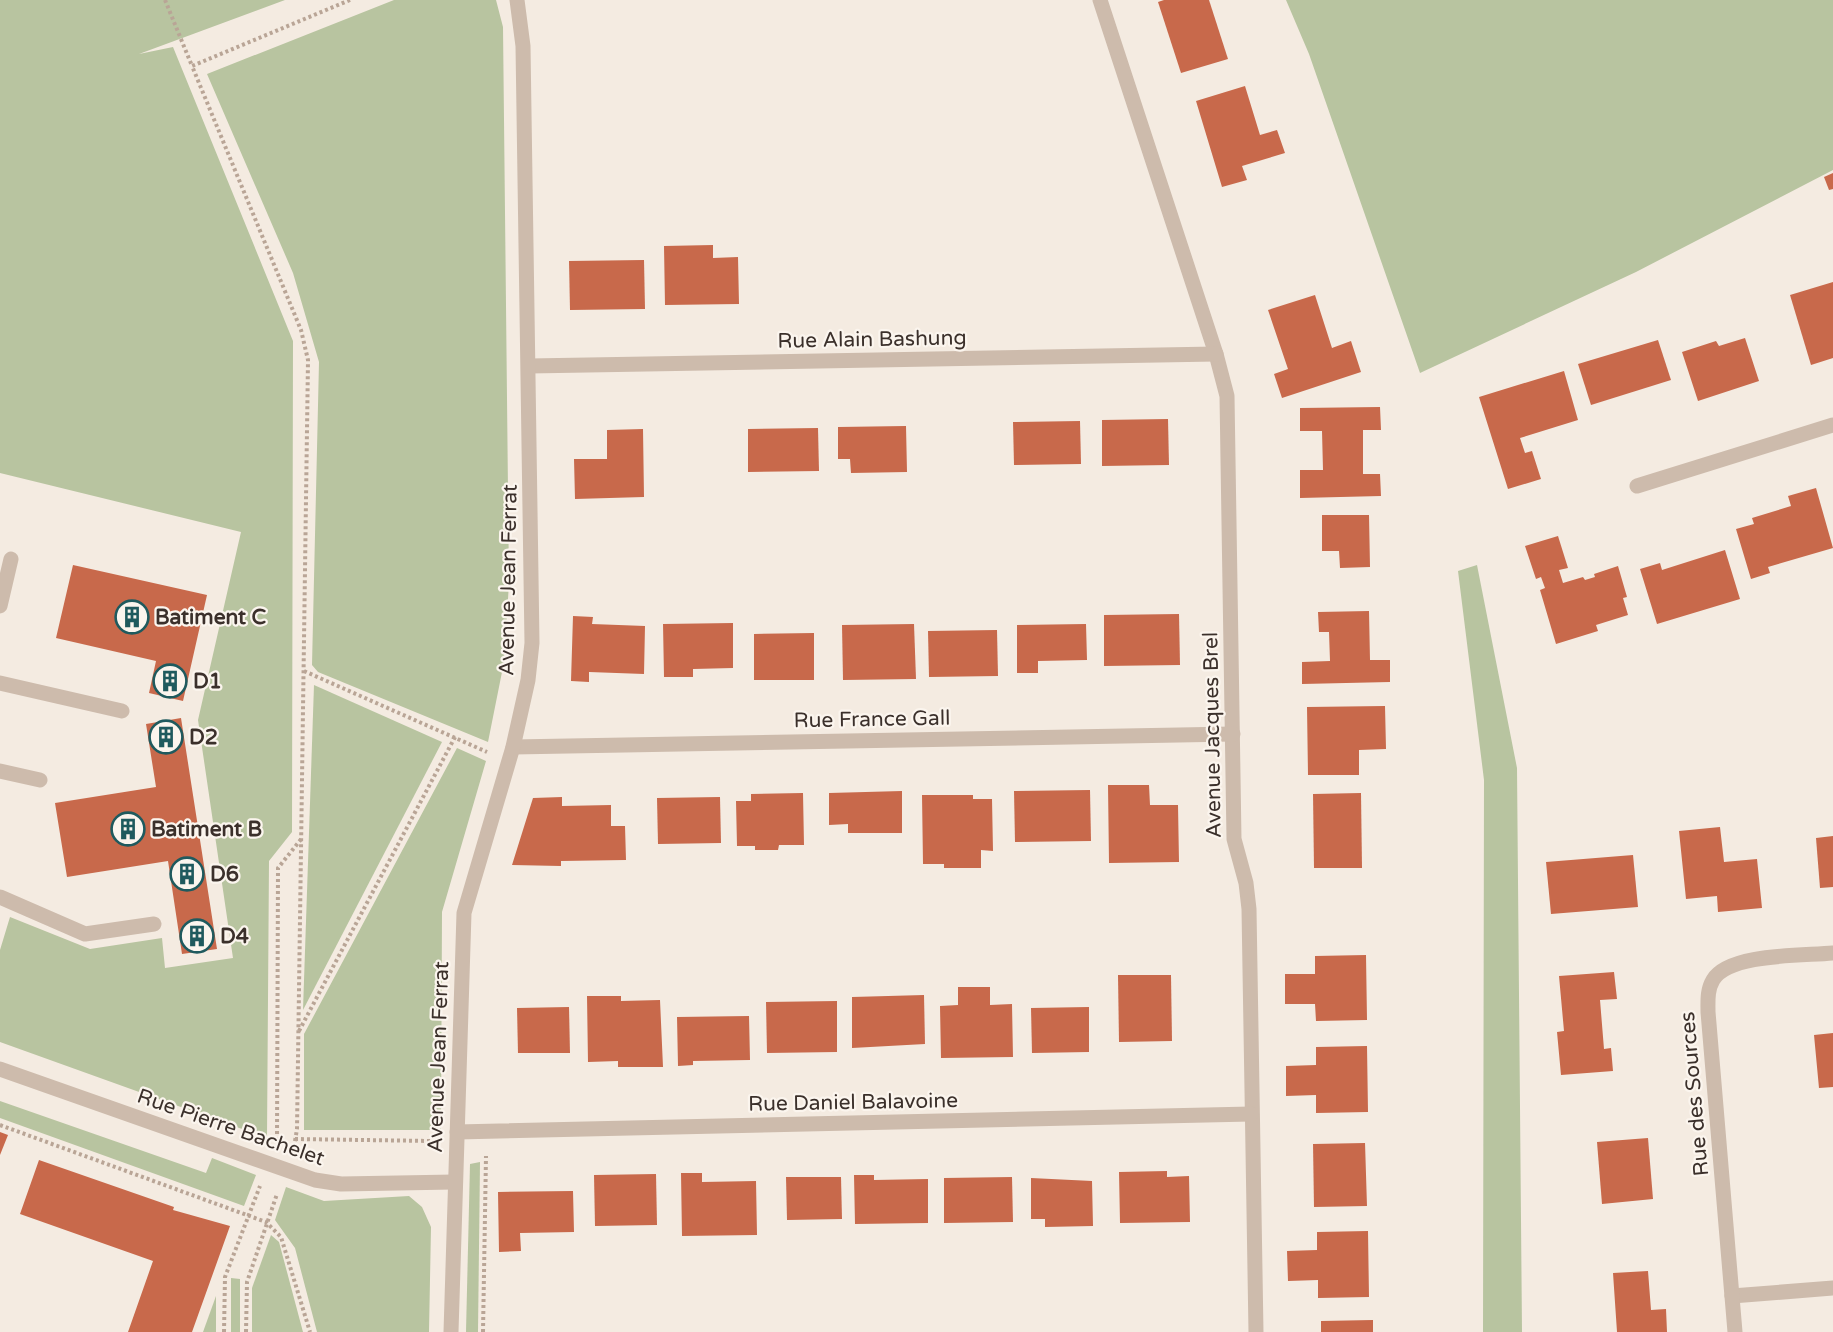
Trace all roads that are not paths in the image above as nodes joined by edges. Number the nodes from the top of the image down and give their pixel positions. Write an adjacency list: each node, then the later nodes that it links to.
1 (517, 0): 4 (street, Avenue Jean Ferrat)
2 (1100, 0): 3 (street, Avenue Jacques Brel)
3 (1216, 354): 4 (street, Rue Alain Bashung); 11 (street, Avenue Jacques Brel)
4 (530, 366): 12 (street, Avenue Jean Ferrat)
5 (1833, 425): 6 (street)
6 (1637, 486)
7 (11, 559): 8 (street)
8 (0, 606)
9 (0, 683): 10 (street)
10 (122, 711)
11 (1233, 734): 12 (street, Rue France Gall); 19 (street, Avenue Jacques Brel)
12 (513, 747): 20 (street, Avenue Jean Ferrat)
13 (0, 771): 14 (street)
14 (40, 780)
15 (0, 897): 16 (street)
16 (154, 924)
17 (1833, 953): 23 (street, Rue des Sources)
18 (0, 1069): 21 (street, Rue Pierre Bachelet)
19 (1251, 1114): 20 (street, Rue Daniel Balavoine); 25 (street, Avenue Jacques Brel)
20 (457, 1137): 21 (street, Avenue Jean Ferrat)
21 (454, 1182): 24 (street, Avenue Jean Ferrat)
22 (1833, 1288): 23 (street)
23 (1732, 1296): 26 (street, Rue des Sources)
24 (452, 1332)
25 (1256, 1332)
26 (1735, 1332)

